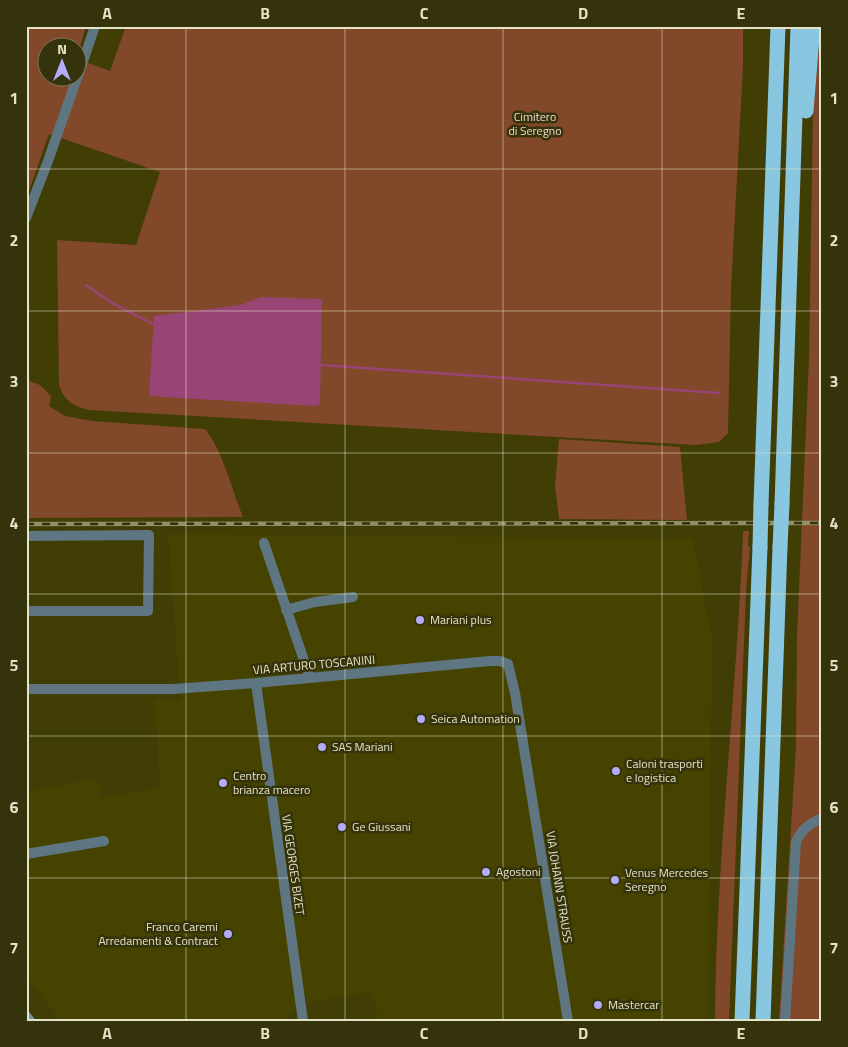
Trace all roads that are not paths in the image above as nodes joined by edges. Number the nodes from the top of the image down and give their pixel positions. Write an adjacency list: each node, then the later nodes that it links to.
1 (94, 26): 5 (street)
2 (778, 26): 21 (highway, bridge)
3 (798, 26): 8 (highway)
4 (812, 26): 8 (highway)
5 (88, 44)
6 (73, 88): 7 (street)
7 (26, 218)
8 (791, 225): 23 (highway, bridge)
9 (26, 536): 13 (street)
10 (264, 543): 12 (street)
11 (353, 597): 12 (street)
12 (286, 610): 14 (street)
13 (26, 611)
14 (310, 678): 15 (street, VIA ARTURO TOSCANINI); 17 (street, VIA ARTURO TOSCANINI)
15 (256, 684): 16 (street, VIA ARTURO TOSCANINI); 25 (street, VIA GEORGES BIZET)
16 (26, 689)
17 (525, 757): 26 (street, VIA JOHANN STRAUSS)
18 (822, 818): 28 (street)
19 (104, 841): 20 (street)
20 (26, 854)
21 (743, 1013): 27 (highway)
22 (26, 1016): 24 (street)
23 (763, 1016)
24 (30, 1021)
25 (303, 1021)
26 (568, 1021)
27 (735, 1021)
28 (785, 1021)

